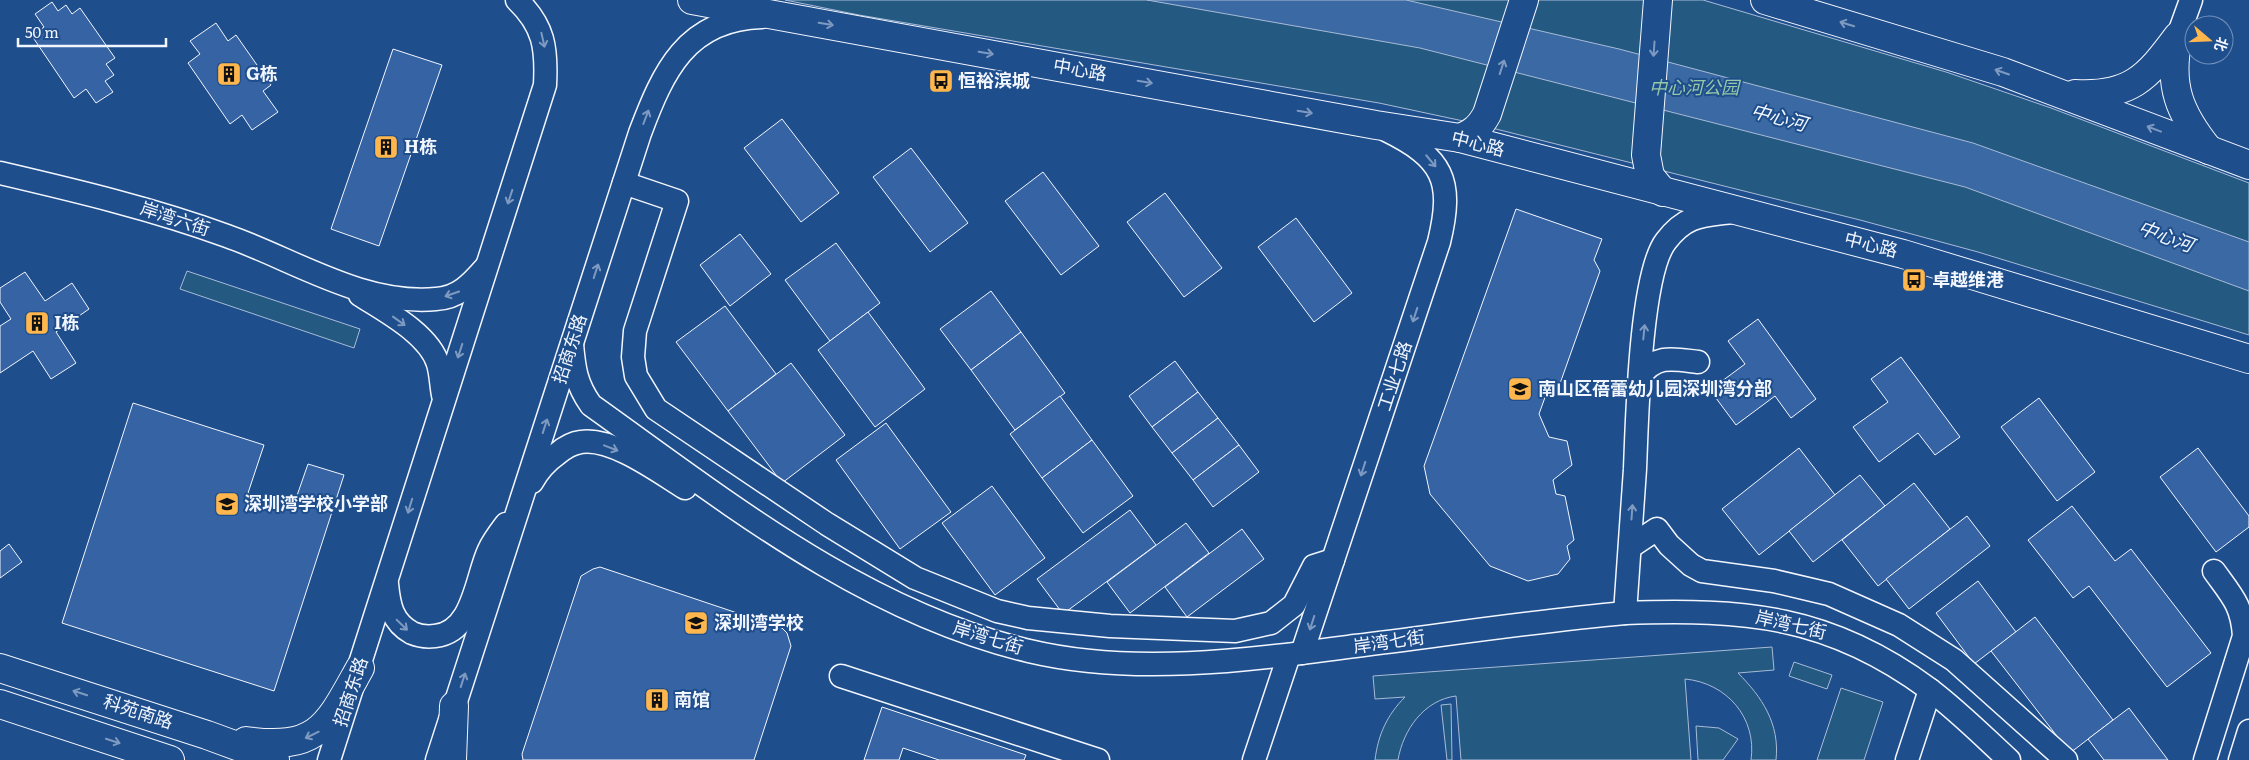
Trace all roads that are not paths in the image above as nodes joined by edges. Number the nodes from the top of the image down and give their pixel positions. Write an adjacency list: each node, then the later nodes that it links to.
1 (517, 0): 18 (street, 招商东路, one-way to 18)
2 (692, 0): 7 (main road, 中心路)
3 (1524, 0): 11 (main road, one-way to 3)
4 (1658, 0): 16 (main road, one-way to 16)
5 (1766, 0): 9 (main road, one-way to 5)
6 (2191, 0): 8 (street)
7 (785, 16): 10 (main road, 中心路, one-way to 10); 15 (street, 招商东路, one-way to 7)
8 (2178, 36): 9 (main road); 12 (main road)
9 (2062, 94): 12 (main road, one-way to 9)
10 (1376, 125): 11 (main road, 中心路); 28 (street, 工业七路, one-way to 28)
11 (1460, 138): 16 (main road, 中心路)
12 (2208, 150): 13 (main road)
13 (2249, 165)
14 (0, 173): 19 (street, 岸湾六街)
15 (624, 183): 20 (street, 招商东路, one-way to 15); 28 (street)
16 (1663, 192): 17 (main road, 中心路)
17 (1737, 211): 21 (main road, 中心路); 23 (street, one-way to 17)
18 (489, 264): 19 (street, one-way to 19); 24 (street, 招商东路, one-way to 24)
19 (344, 285): 24 (street, one-way to 24)
20 (572, 344): 25 (street, 招商东路, one-way to 20); 26 (street)
21 (2249, 358)
22 (1698, 362): 23 (street)
23 (1640, 376): 27 (street, one-way to 23)
24 (444, 399): 30 (street, 招商东路, one-way to 30)
25 (521, 501): 26 (street, one-way to 26); 30 (street, one-way to 25); 38 (street, 招商东路, one-way to 25)
26 (755, 522): 32 (street, 岸湾七街)
27 (1630, 547): 31 (street); 50 (street)
28 (1333, 560): 32 (street, 工业七路, one-way to 32)
29 (2214, 571): 51 (street)
30 (387, 580): 34 (street, 招商东路)
31 (1625, 613): 32 (street, 岸湾七街); 36 (street, 岸湾七街)
32 (1296, 654): 47 (street, 工业七路)
33 (0, 668): 40 (main road, 科苑南路, one-way to 33)
34 (360, 668): 40 (main road, one-way to 40); 43 (street, 招商东路)
35 (841, 676): 46 (street)
36 (1930, 690): 48 (street); 49 (street, 岸湾七街)
37 (0, 704): 41 (main road, 科苑南路, one-way to 41)
38 (454, 706): 44 (street, 招商东路); 45 (main road)
39 (2249, 731): 52 (street)
40 (208, 735): 42 (main road, 科苑南路)
41 (170, 760)
42 (275, 760)
43 (329, 760)
44 (437, 760)
45 (452, 760)
46 (1098, 760)
47 (1254, 760)
48 (1907, 760)
49 (2008, 760)
50 (2066, 760)
51 (2205, 760)
52 (2240, 760)

